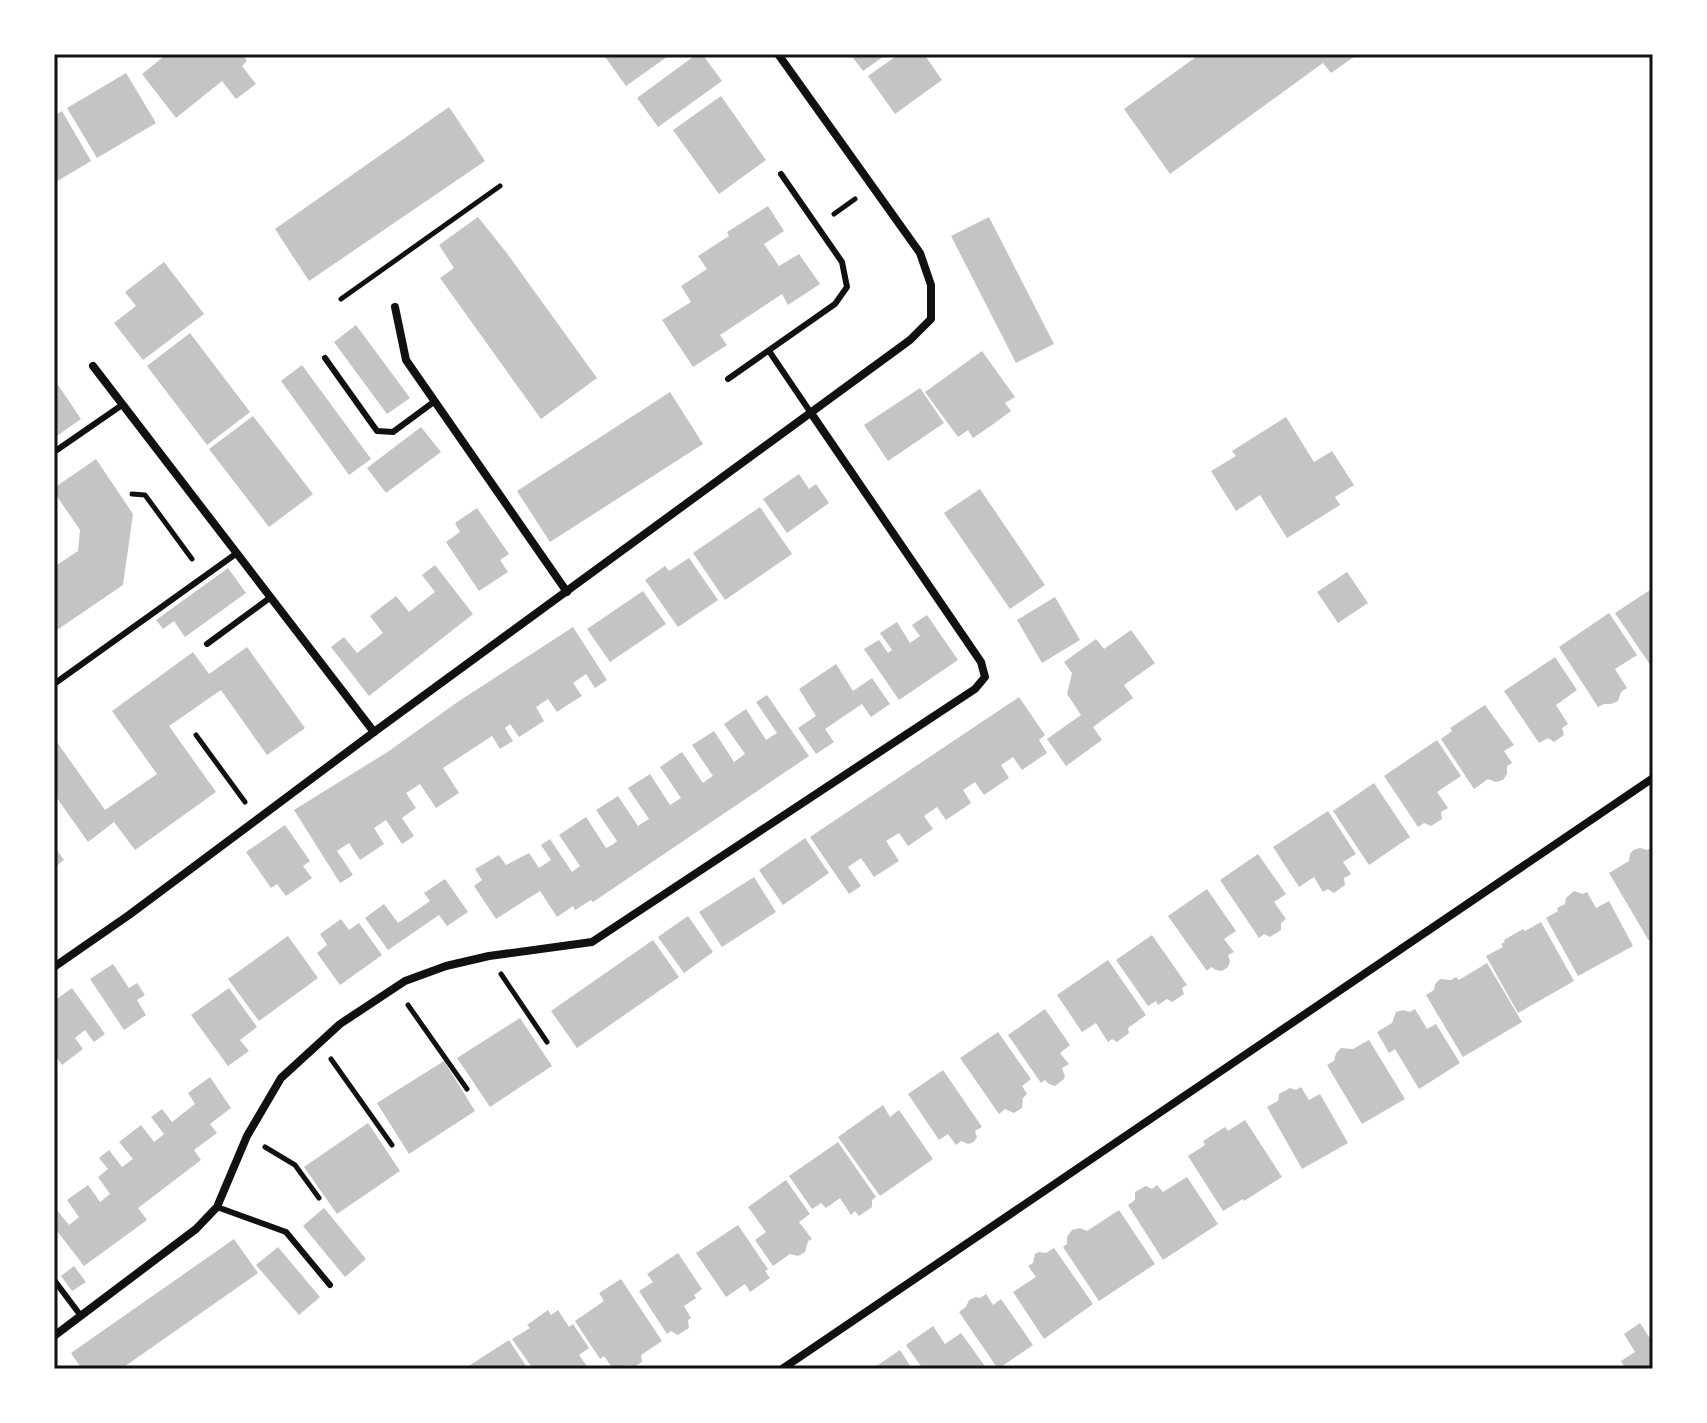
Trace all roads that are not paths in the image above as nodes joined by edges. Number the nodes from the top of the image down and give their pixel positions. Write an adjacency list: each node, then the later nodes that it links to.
1 (778, 54): 10 (street)
2 (781, 174): 4 (lane)
3 (395, 307): 8 (street)
4 (769, 351): 7 (lane); 10 (lane)
5 (325, 358): 8 (lane)
6 (93, 366): 9 (street)
7 (728, 379)
8 (435, 401): 13 (street)
9 (122, 405): 11 (lane); 12 (street)
10 (811, 413): 13 (street); 20 (street)
11 (54, 452)
12 (237, 553): 14 (street); 16 (lane)
13 (567, 592): 17 (street)
14 (271, 597): 15 (lane); 17 (street)
15 (207, 644)
16 (54, 684)
17 (374, 732): 19 (street)
18 (1653, 778): 25 (street)
19 (54, 967)
20 (217, 1207): 22 (lane); 23 (street)
21 (54, 1280): 23 (lane)
22 (330, 1285)
23 (81, 1316): 24 (street)
24 (54, 1336)
25 (782, 1369)

